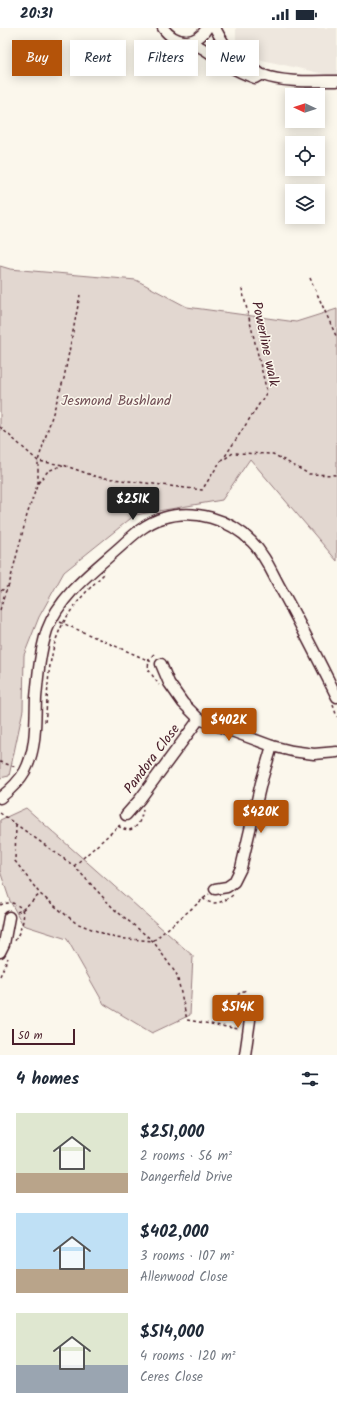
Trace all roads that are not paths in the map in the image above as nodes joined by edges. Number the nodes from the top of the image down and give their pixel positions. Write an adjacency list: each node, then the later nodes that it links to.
1 (163, 28): 4 (street)
2 (207, 28): 5 (street)
3 (215, 28): 7 (street)
4 (180, 40)
5 (192, 40)
6 (198, 45): 7 (street)
7 (260, 75): 8 (street)
8 (337, 81)
9 (161, 664): 11 (street)
10 (335, 701): 14 (street)
11 (199, 719): 12 (street); 15 (street, Pandora Close)
12 (272, 746): 13 (street); 16 (street)
13 (337, 752)
14 (0, 798)
15 (126, 815)
16 (215, 889)
17 (8, 917): 18 (street)
18 (0, 952)
19 (248, 1004): 20 (street)
20 (245, 1055)

